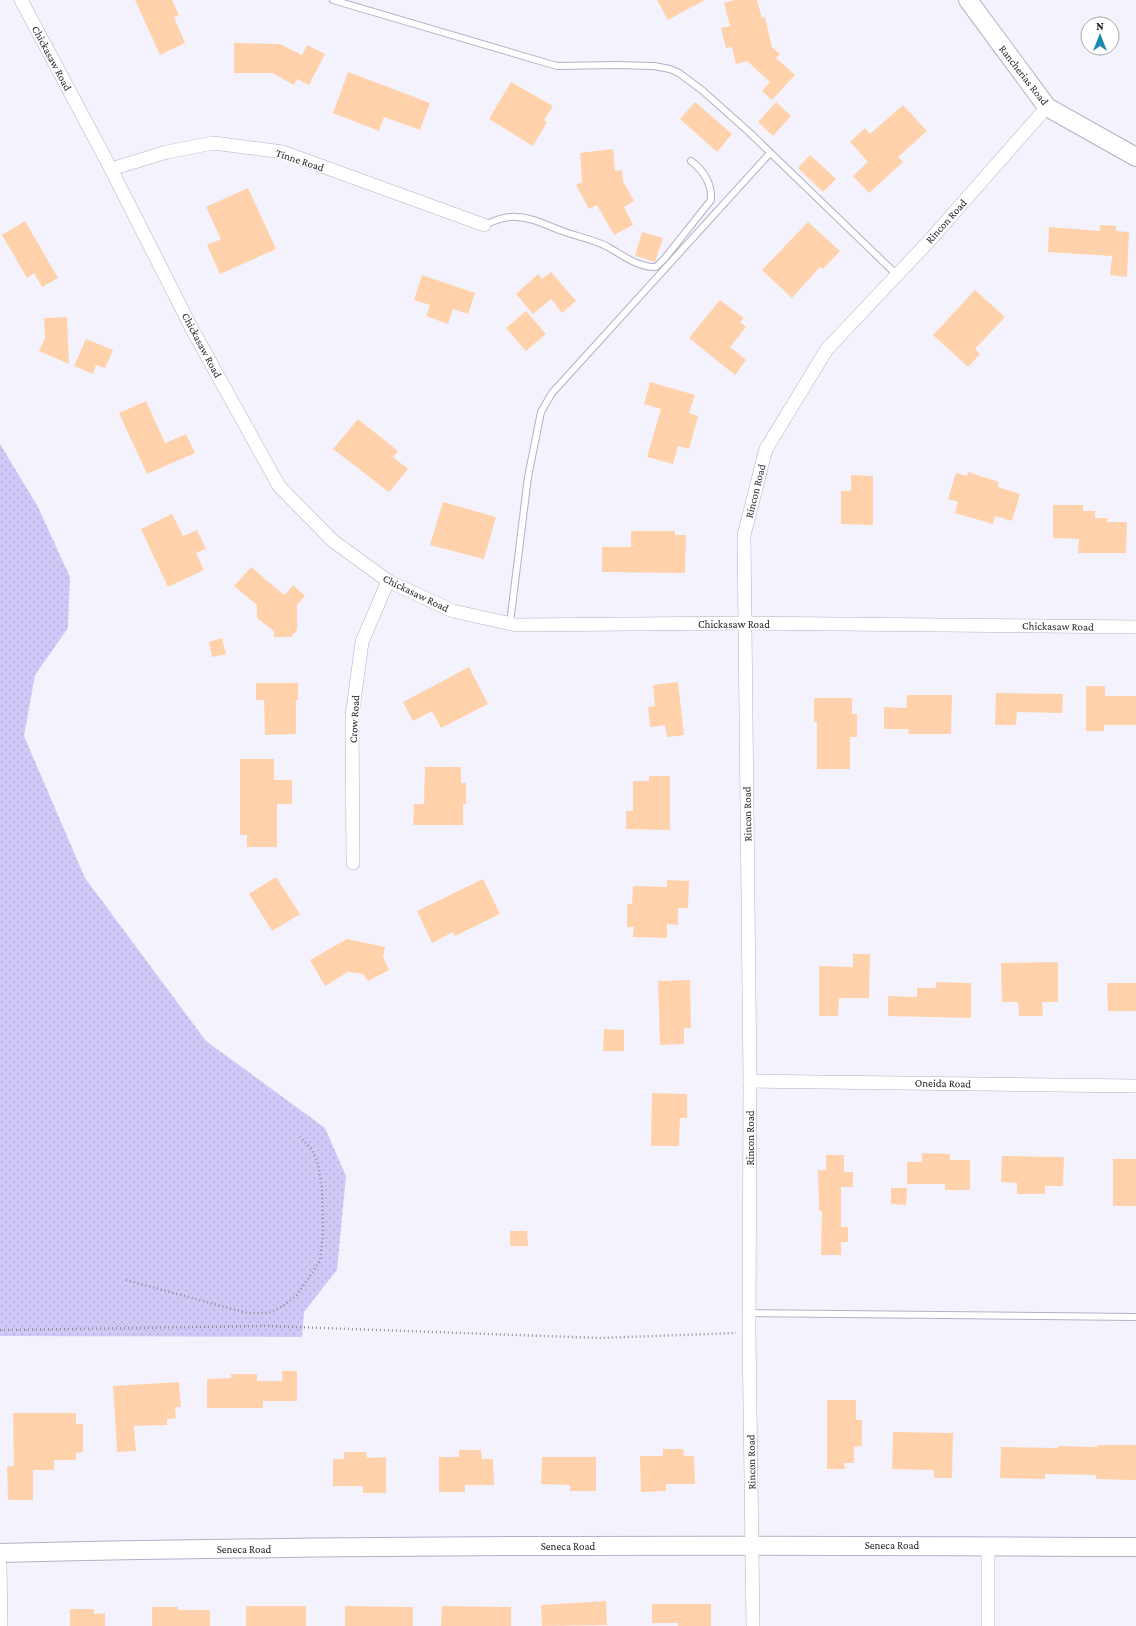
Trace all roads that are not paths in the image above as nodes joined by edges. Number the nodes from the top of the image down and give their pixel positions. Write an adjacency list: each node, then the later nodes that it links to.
1 (21, 0): 8 (street, Chickasaw Road)
2 (333, 0): 5 (lane)
3 (968, 0): 4 (street, Rancherias Road)
4 (1047, 107): 6 (street, Rancherias Road); 10 (street, Rincon Road)
5 (770, 153): 10 (lane); 12 (lane)
6 (1136, 157)
7 (691, 161): 9 (lane)
8 (111, 169): 9 (street, Tinne Road); 11 (street, Chickasaw Road)
9 (484, 225)
10 (897, 275): 13 (street, Rincon Road)
11 (388, 581): 12 (street, Chickasaw Road); 15 (street, Crow Road)
12 (510, 623): 13 (street, Chickasaw Road)
13 (745, 623): 14 (street, Chickasaw Road); 16 (street, Rincon Road)
14 (1136, 627)
15 (353, 863)
16 (750, 1081): 17 (street, Oneida Road); 18 (street, Rincon Road)
17 (1136, 1086)
18 (749, 1313): 19 (lane); 20 (street, Rincon Road)
19 (1136, 1317)
20 (752, 1545): 21 (street, Seneca Road); 23 (street, Seneca Road); 26 (street, Rincon Road)
21 (988, 1546): 22 (street, Seneca Road); 27 (street)
22 (1136, 1547)
23 (0, 1553)
24 (0, 1565): 25 (street)
25 (1, 1626)
26 (753, 1626)
27 (988, 1626)

